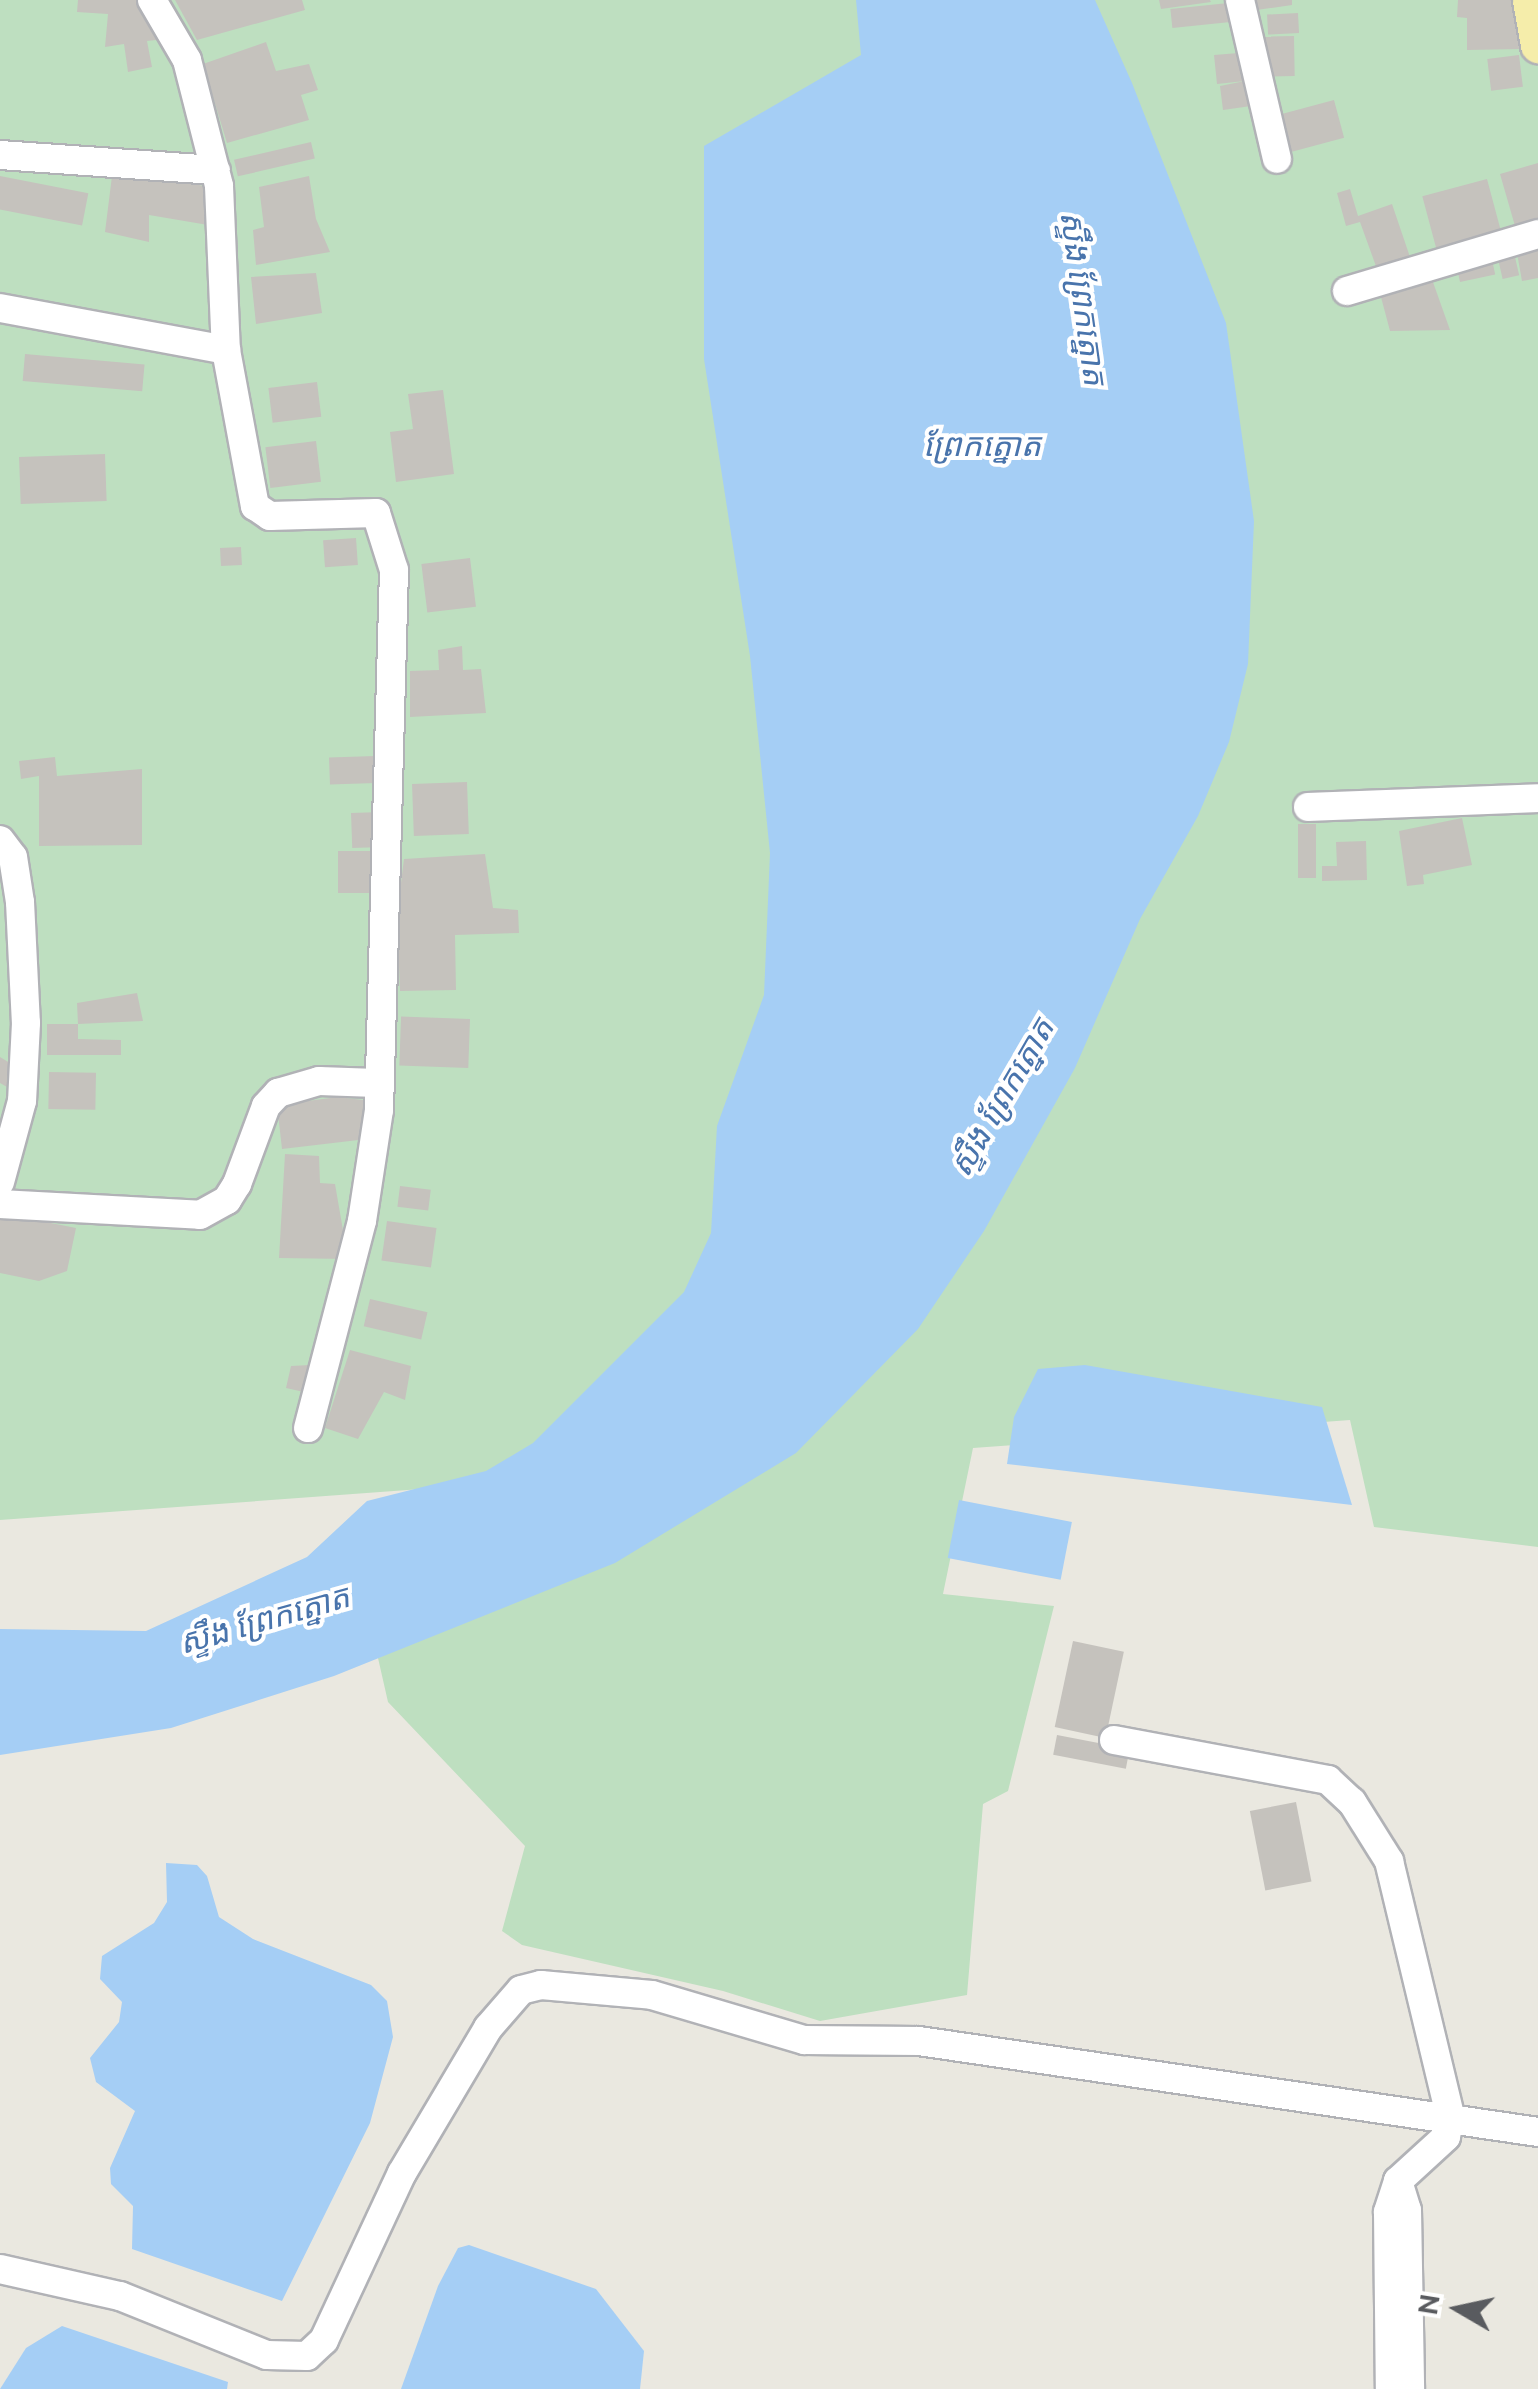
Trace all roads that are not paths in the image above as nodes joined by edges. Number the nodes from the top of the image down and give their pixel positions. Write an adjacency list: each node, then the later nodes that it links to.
1 (152, 0): 7 (street)
2 (1240, 0): 6 (street)
3 (1530, 0): 4 (main road)
4 (1538, 45)
5 (0, 155): 7 (street)
6 (1276, 159)
7 (215, 170): 11 (street)
8 (1538, 234): 9 (street)
9 (1348, 291)
10 (0, 308): 11 (street)
11 (226, 350): 15 (street)
12 (1538, 798): 13 (street)
13 (1308, 807)
14 (0, 840): 16 (street)
15 (376, 1083): 17 (street); 18 (street)
16 (0, 1182)
17 (0, 1204)
18 (308, 1428)
19 (1114, 1740): 20 (street)
20 (1450, 2116): 21 (street); 22 (street); 23 (street)
21 (1538, 2132)
22 (1398, 2181): 24 (street); 25 (street)
23 (0, 2269)
24 (1390, 2389)
25 (1410, 2389)

